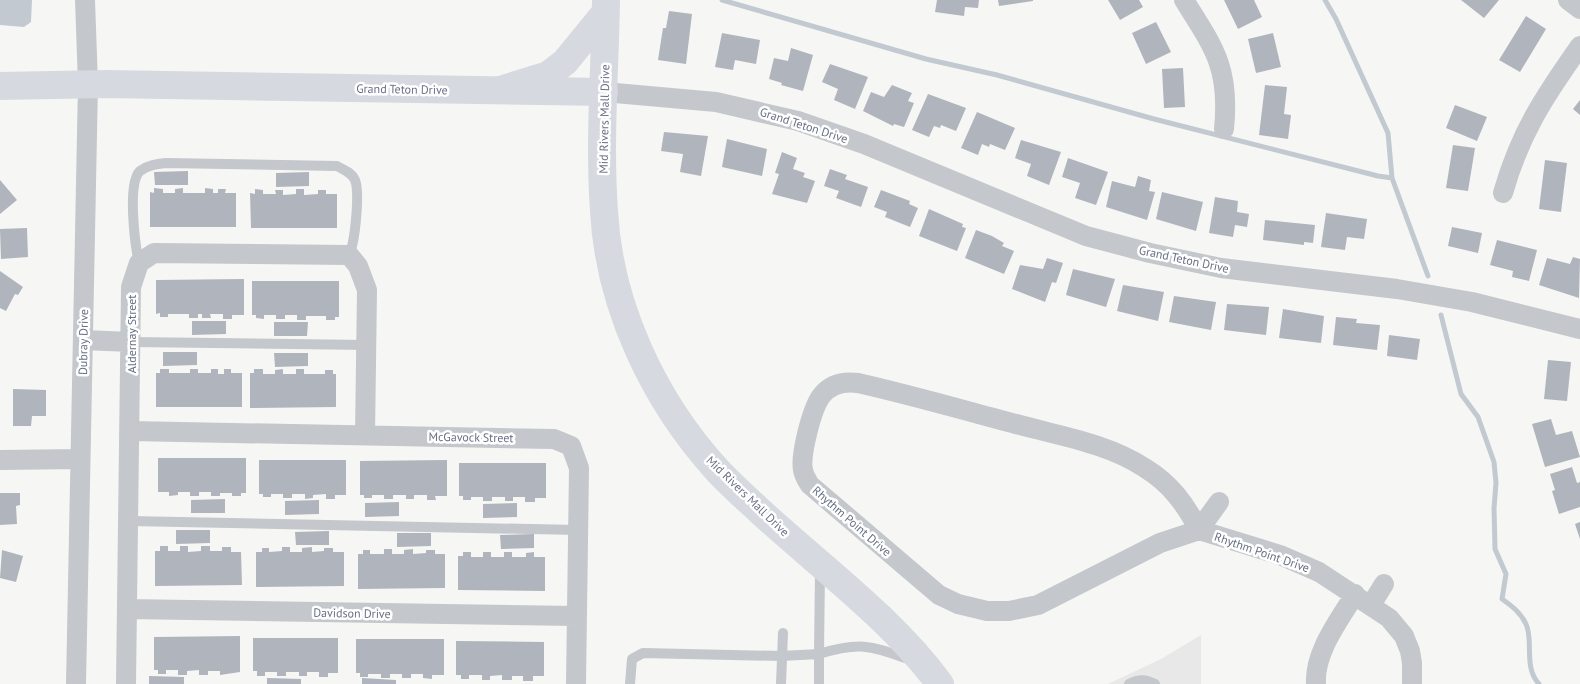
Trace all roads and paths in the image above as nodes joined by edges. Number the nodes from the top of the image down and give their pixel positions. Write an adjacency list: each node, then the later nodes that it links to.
1 (85, 0): 7 (street, Dubray Drive)
2 (1184, 0): 11 (street)
3 (1568, 0): 5 (street)
4 (606, 6): 9 (main road); 10 (main road, Mid Rivers Mall Drive)
5 (1580, 9)
6 (1580, 46): 12 (street)
7 (88, 84): 8 (main road, Grand Teton Drive); 9 (main road, Grand Teton Drive); 16 (street, Dubray Drive)
8 (0, 86)
9 (500, 90): 10 (main road, Grand Teton Drive)
10 (604, 92): 15 (street, Grand Teton Drive); 27 (main road, Mid Rivers Mall Drive)
11 (1224, 129)
12 (1503, 194)
13 (350, 255): 14 (street); 14 (lane); 18 (street)
14 (139, 263): 17 (street, Aldernay Street)
15 (1580, 329)
16 (83, 340): 17 (street); 21 (street, Dubray Drive)
17 (131, 342): 18 (lane); 19 (street, Aldernay Street)
18 (367, 345): 20 (street)
19 (130, 431): 20 (street, McGavock Street); 24 (street, Aldernay Street)
20 (365, 435): 25 (street, McGavock Street)
21 (80, 459): 22 (street); 36 (street, Dubray Drive)
22 (0, 460)
23 (1219, 502): 26 (street)
24 (129, 520): 25 (lane); 30 (street, Aldernay Street)
25 (578, 530): 31 (street, McGavock Street)
26 (1199, 530): 26 (street, Rhythm Point Drive); 29 (street, Rhythm Point Drive)
27 (820, 564): 33 (lane); 35 (main road, Mid Rivers Mall Drive)
28 (1384, 584): 29 (street)
29 (1363, 600): 44 (street); 45 (street, Rhythm Point Drive)
30 (127, 610): 31 (street, Davidson Drive); 37 (street, Aldernay Street)
31 (576, 616): 38 (street, McGavock Street)
32 (783, 633): 34 (lane)
33 (819, 654): 34 (lane); 35 (lane); 41 (lane)
34 (782, 656): 39 (lane); 40 (lane)
35 (933, 675)
36 (76, 684)
37 (126, 684)
38 (576, 684)
39 (630, 684)
40 (781, 684)
41 (818, 684)
42 (1129, 684): 43 (lane)
43 (1155, 684)
44 (1316, 684)
45 (1412, 684)

